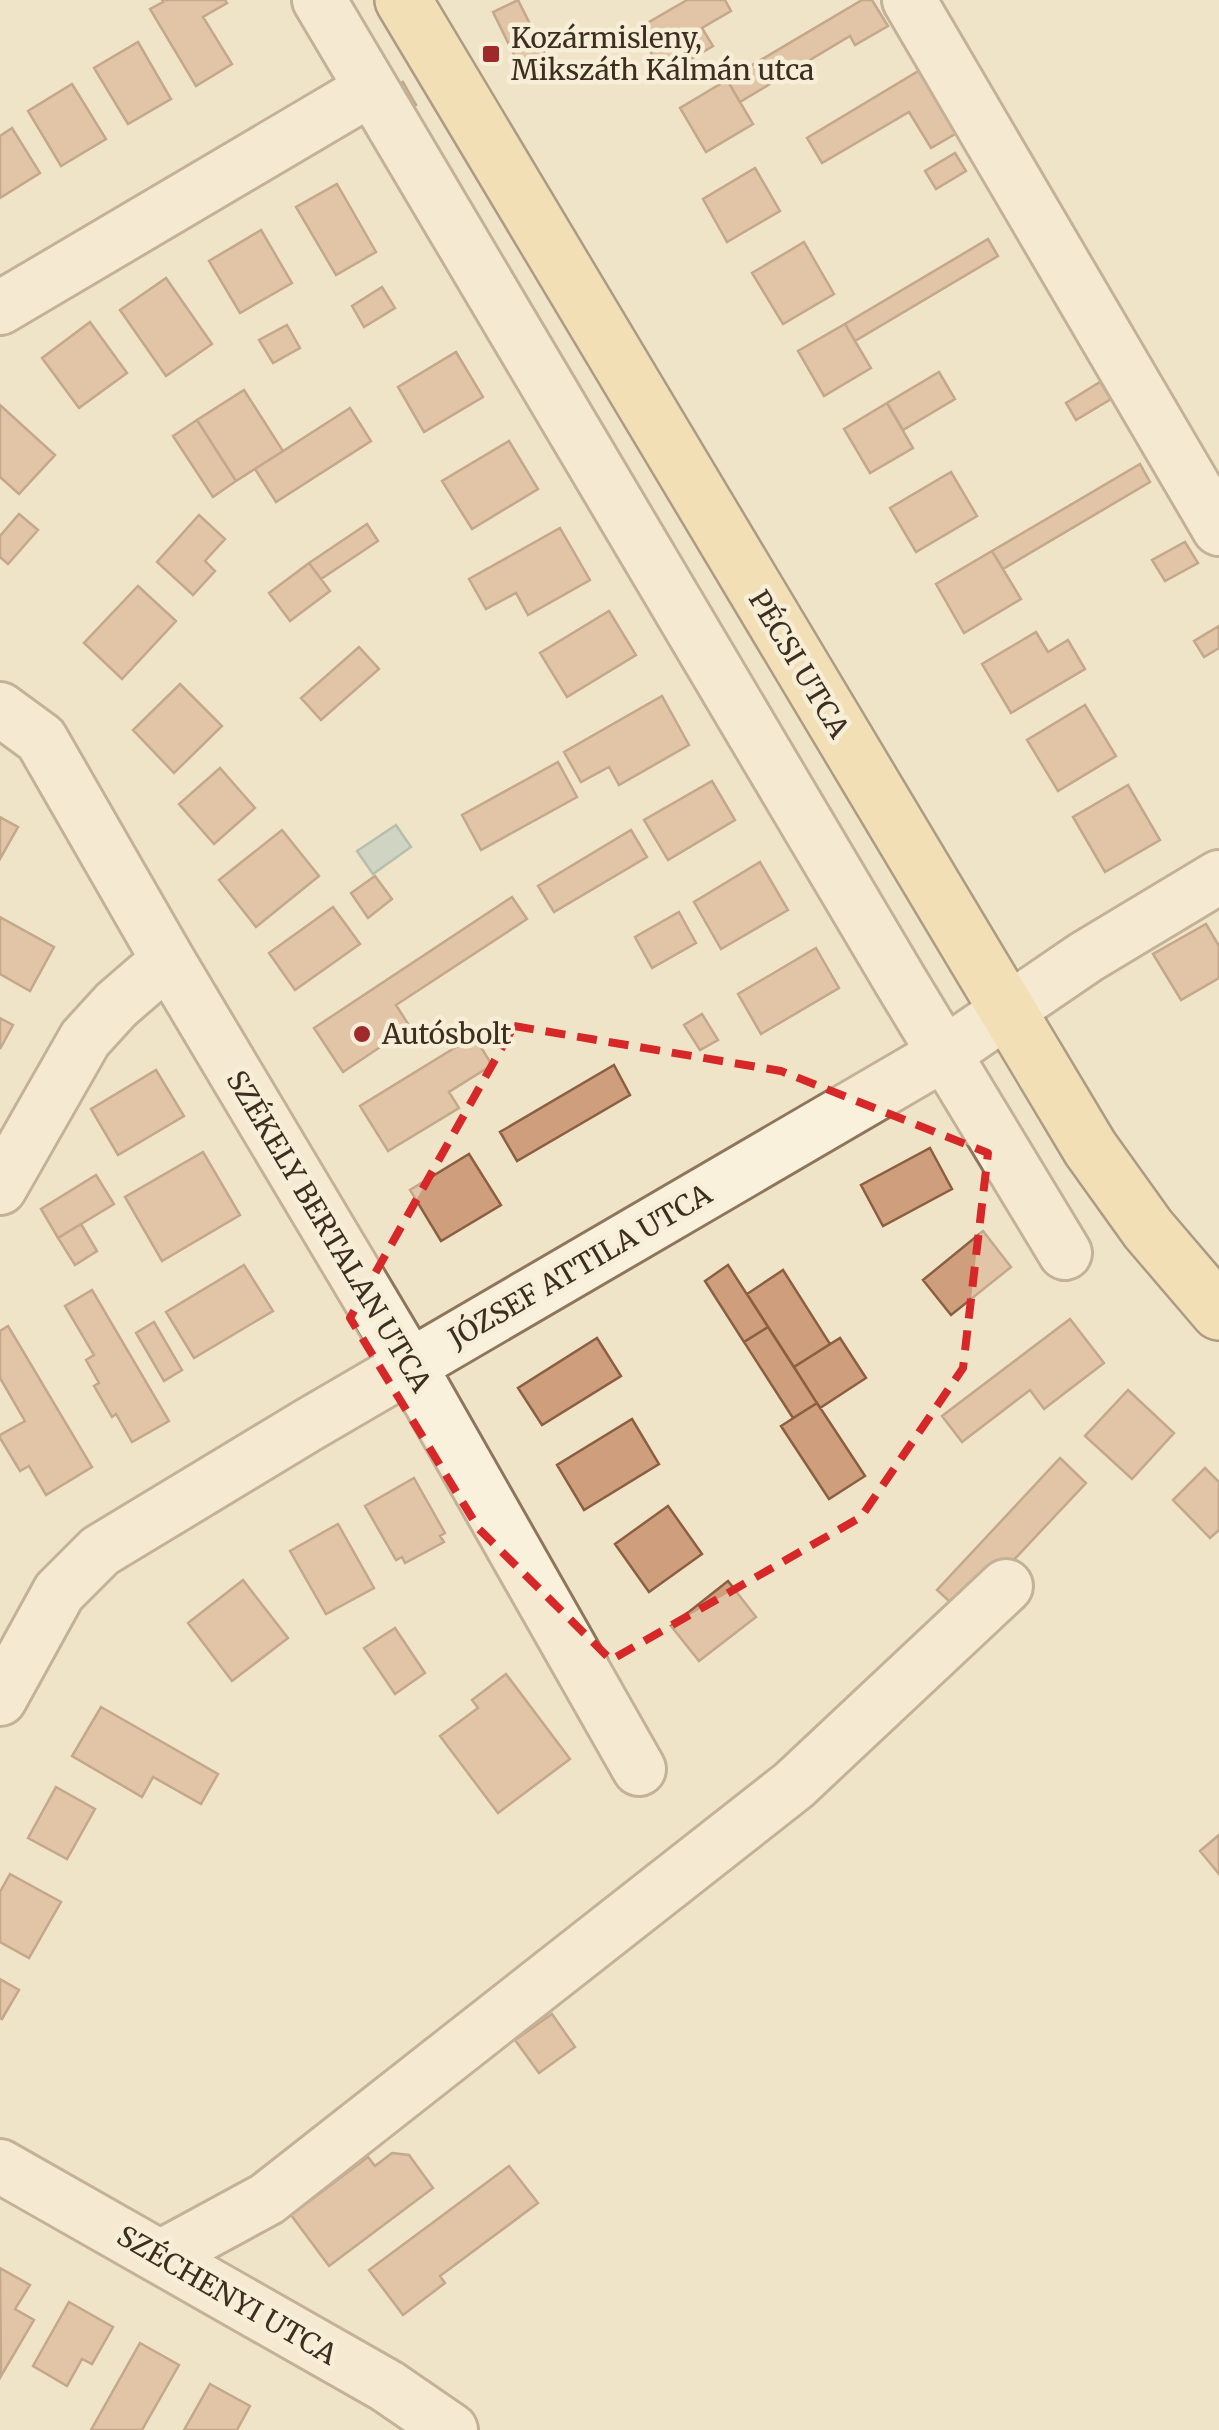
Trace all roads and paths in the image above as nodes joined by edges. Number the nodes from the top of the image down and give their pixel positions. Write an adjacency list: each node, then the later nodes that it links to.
1 (319, 0): 4 (street)
2 (404, 0): 10 (main road, PÉCSI UTCA)
3 (909, 0): 6 (street)
4 (372, 88): 5 (street); 11 (street)
5 (0, 308)
6 (1219, 529)
7 (0, 709): 9 (street, SZÉKELY BERTALAN UTCA)
8 (1219, 876): 10 (street, JÓZSEF ATTILA UTCA)
9 (168, 960): 12 (street); 15 (street, SZÉKELY BERTALAN UTCA)
10 (1008, 1011): 11 (street, JÓZSEF ATTILA UTCA); 14 (main road, PÉCSI UTCA)
11 (944, 1054): 13 (street); 15 (street, JÓZSEF ATTILA UTCA)
12 (0, 1188)
13 (1065, 1254)
14 (1219, 1312)
15 (410, 1366): 17 (street, JÓZSEF ATTILA UTCA); 18 (street, SZÉKELY BERTALAN UTCA)
16 (1006, 1586): 20 (street)
17 (0, 1698)
18 (639, 1769)
19 (0, 2166): 20 (street, SZÉCHENYI UTCA)
20 (160, 2257): 21 (street, SZÉCHENYI UTCA)
21 (436, 2427)

